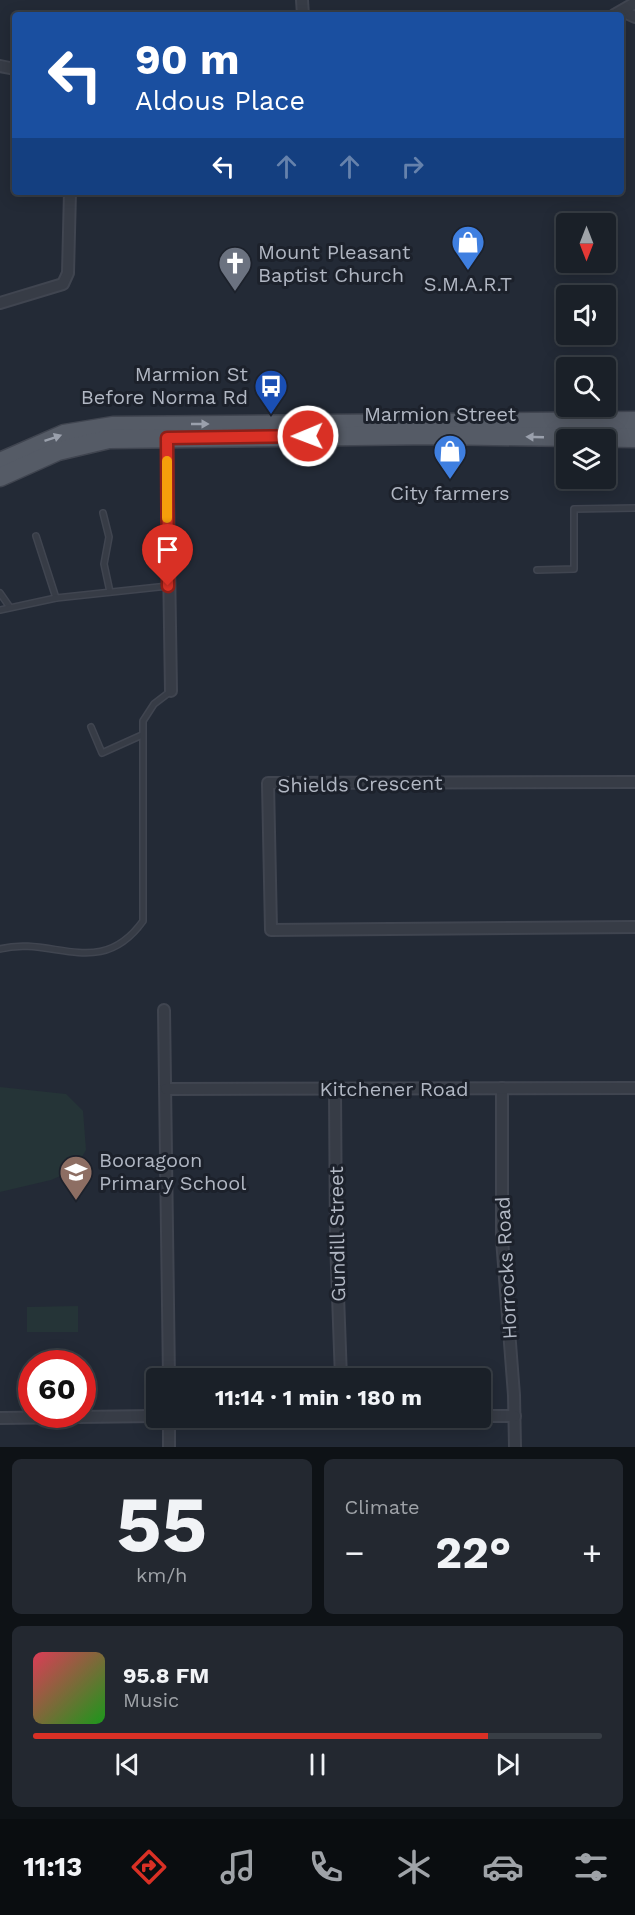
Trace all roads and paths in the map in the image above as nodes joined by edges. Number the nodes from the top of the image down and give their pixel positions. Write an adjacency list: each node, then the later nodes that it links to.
1 (635, 3): 2 (street)
2 (621, 12)
3 (70, 195): 4 (street)
4 (0, 303)
5 (635, 421): 6 (main road, Marmion Street, one-way to 5)
6 (166, 431): 7 (main road, Marmion Street, one-way to 6); 8 (main road, Marmion Street, one-way to 6); 9 (main road, Marmion Street); 14 (street)
7 (635, 438)
8 (0, 462)
9 (0, 477)
10 (635, 508): 13 (lane)
11 (103, 513): 15 (lane)
12 (36, 536): 17 (lane)
13 (537, 570)
14 (168, 586): 15 (lane); 20 (street)
15 (110, 592): 17 (lane)
16 (0, 593): 18 (lane)
17 (56, 598): 18 (lane)
18 (9, 606): 19 (lane)
19 (0, 610)
20 (171, 691): 22 (lane)
21 (91, 727): 22 (lane)
22 (142, 735): 25 (lane)
23 (635, 782): 24 (street, Shields Crescent)
24 (635, 927)
25 (0, 949)
26 (164, 1010): 31 (street)
27 (635, 1083): 28 (street, Kitchener Road)
28 (622, 1086): 29 (street, Kitchener Road); 30 (street, Kitchener Road)
29 (502, 1088): 32 (street, Kitchener Road); 37 (street, Horrocks Road)
30 (635, 1088)
31 (166, 1089): 32 (street, Kitchener Road); 33 (street)
32 (335, 1090): 34 (street, Gundill Street)
33 (169, 1368)
34 (341, 1368)
35 (146, 1416): 38 (street)
36 (491, 1416): 37 (street)
37 (515, 1416): 41 (street, Horrocks Road)
38 (0, 1419)
39 (169, 1428): 40 (street)
40 (170, 1447)
41 (515, 1447)

